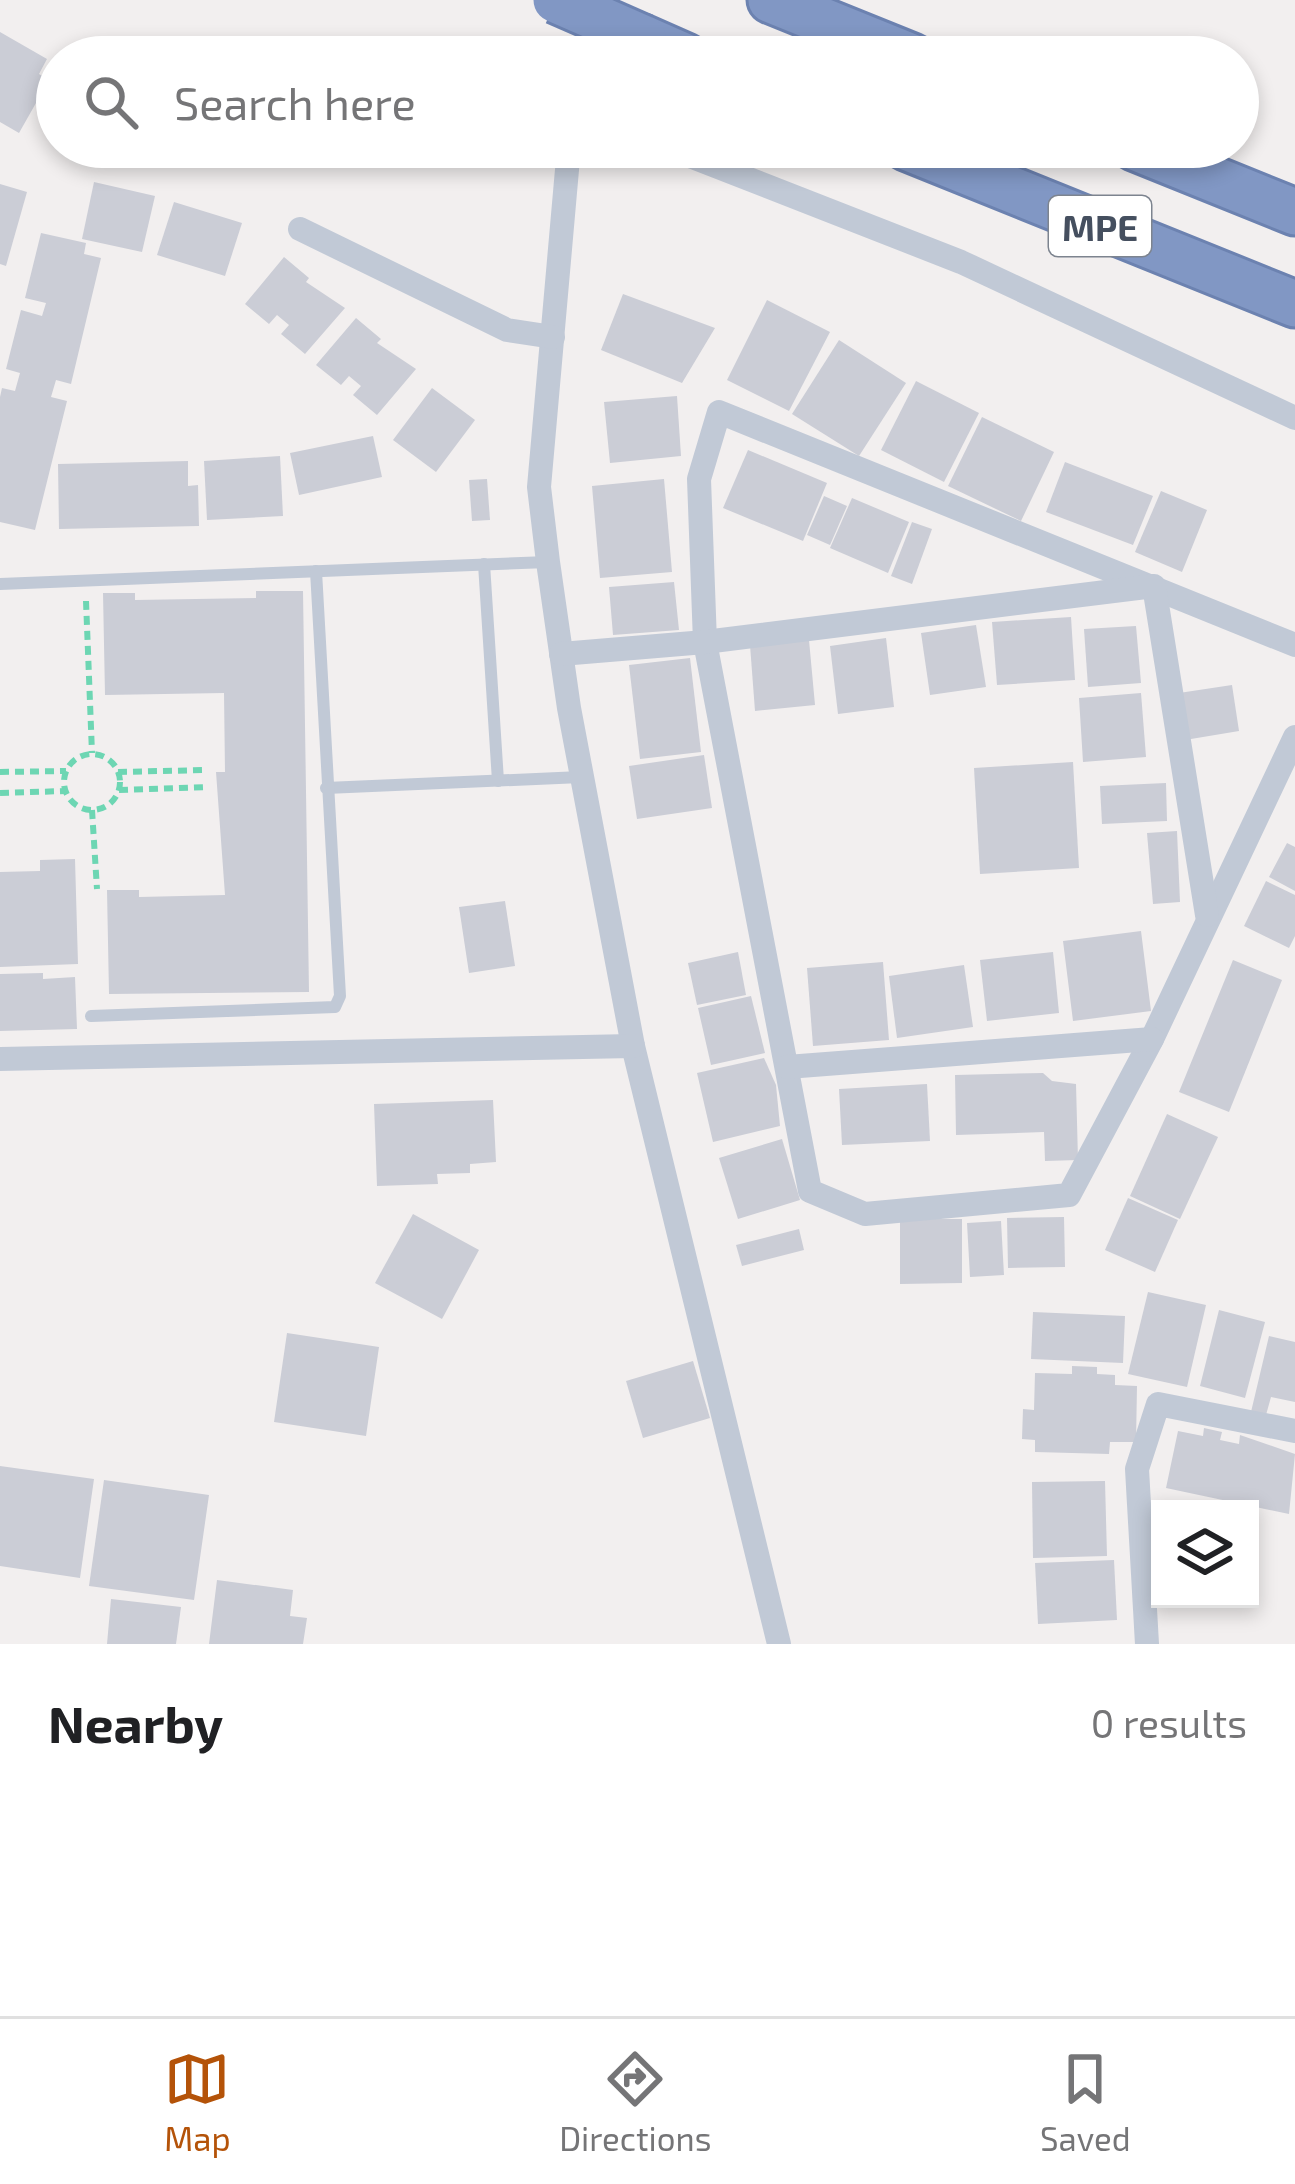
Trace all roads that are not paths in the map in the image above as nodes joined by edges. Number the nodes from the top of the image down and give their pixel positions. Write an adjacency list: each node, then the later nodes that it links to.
1 (556, 0): 5 (highway, bridge)
2 (599, 0): 4 (street)
3 (771, 0): 6 (highway)
4 (589, 36)
5 (638, 36)
6 (860, 36)
7 (567, 168): 14 (street)
8 (722, 168): 15 (street)
9 (958, 168): 13 (highway, MPE)
10 (1186, 168): 11 (highway, MPE)
11 (1295, 212)
12 (300, 229): 14 (street)
13 (1295, 304)
14 (553, 337): 16 (street)
15 (1295, 418)
16 (548, 562): 17 (lane); 23 (street)
17 (484, 564): 18 (lane); 26 (lane)
18 (316, 571): 19 (lane); 27 (lane)
19 (0, 584)
20 (1154, 586): 21 (street); 21 (street); 22 (street); 28 (street)
21 (706, 641): 23 (street); 33 (street)
22 (1295, 645)
23 (561, 654): 25 (street)
24 (1295, 737): 28 (street)
25 (581, 777): 26 (lane); 31 (street)
26 (498, 781): 27 (lane)
27 (326, 788): 29 (lane)
28 (1207, 915): 30 (street)
29 (92, 1016)
30 (1152, 1039): 33 (street); 33 (street)
31 (633, 1046): 32 (street); 35 (street)
32 (0, 1059)
33 (787, 1066)
34 (1295, 1432): 36 (street)
35 (778, 1644)
36 (1147, 1644)

